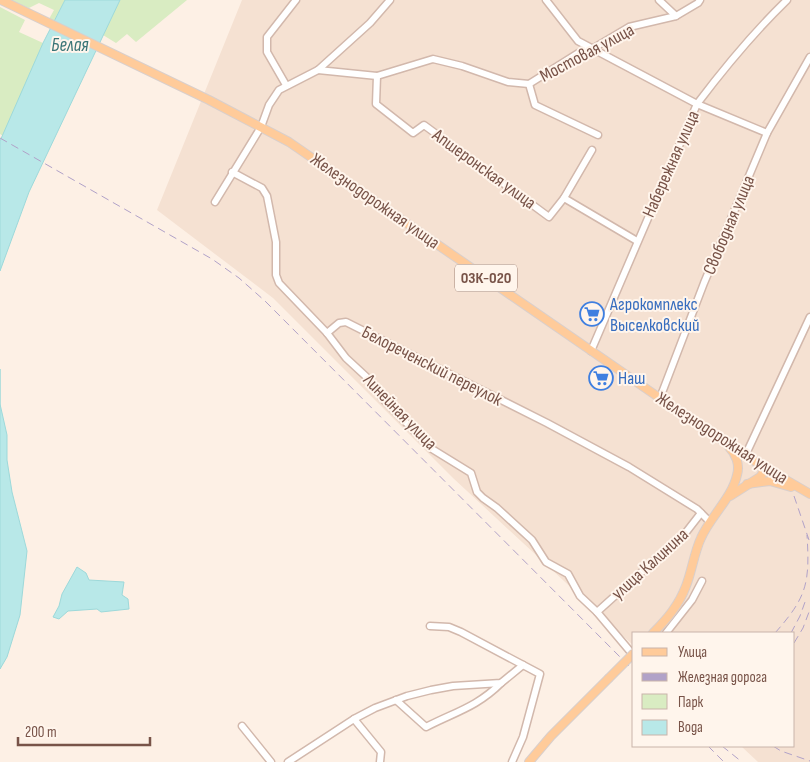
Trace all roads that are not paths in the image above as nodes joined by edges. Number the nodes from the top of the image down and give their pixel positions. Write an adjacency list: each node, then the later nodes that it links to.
1 (1, 0): 16 (main road, Железнодорожная улица / 03К-020)
2 (296, 0): 14 (street)
3 (390, 0): 11 (street)
4 (546, 0): 9 (street)
5 (658, 0): 8 (street)
6 (700, 0): 8 (street, Мостовая улица)
7 (787, 0): 15 (street, Набережная улица)
8 (676, 16): 9 (street, Мостовая улица)
9 (592, 49): 13 (street, Мостовая улица); 15 (street)
10 (810, 57): 17 (street, Свободная улица)
11 (318, 70): 12 (street, Мостовая улица); 14 (street)
12 (377, 76): 13 (street, Мостовая улица); 21 (street, Апшеронская улица)
13 (529, 84): 18 (street, Мостовая улица)
14 (286, 85): 16 (street)
15 (697, 104): 17 (street); 23 (street, Набережная улица)
16 (261, 127): 20 (street); 26 (main road, Железнодорожная улица / 03К-020)
17 (767, 133): 27 (street, Свободная улица)
18 (598, 135)
19 (592, 150): 21 (street, Апшеронская улица)
20 (232, 172): 22 (street); 25 (street)
21 (564, 198): 23 (street)
22 (215, 202)
23 (637, 241): 26 (street, Набережная улица)
24 (810, 316): 29 (street)
25 (327, 333): 35 (street, Белореченский переулок); 38 (street, Линейная улица)
26 (591, 351): 27 (main road, Железнодорожная улица / 03К-020)
27 (660, 398): 28 (main road, Железнодорожная улица / 03К-020)
28 (722, 440): 29 (main road, Железнодорожная улица / 03К-020); 32 (main road, улица Калинина)
29 (746, 454): 30 (main road, Железнодорожная улица / 03К-020)
30 (760, 465): 31 (main road, улица Калинина); 32 (main road, улица Калинина); 33 (main road, Железнодорожная улица)
31 (747, 484): 33 (main road, улица Калинина); 34 (main road, улица Калинина)
32 (733, 486): 34 (main road, улица Калинина)
33 (810, 495)
34 (724, 500): 36 (main road, улица Калинина)
35 (701, 513): 36 (street, Белореченский переулок); 38 (street, улица Калинина)
36 (710, 522): 40 (main road, улица Калинина)
37 (702, 581): 41 (street)
38 (597, 612): 42 (street, Линейная улица)
39 (430, 626): 44 (street)
40 (654, 632)
41 (667, 632)
42 (632, 653)
43 (632, 657): 53 (main road, bridge)
44 (523, 665): 45 (street); 52 (street)
45 (501, 682): 46 (street); 46 (street)
46 (396, 700): 47 (street)
47 (354, 719): 50 (street); 51 (street)
48 (242, 726): 49 (street)
49 (271, 762)
50 (288, 762)
51 (380, 762)
52 (512, 762)
53 (529, 762)

